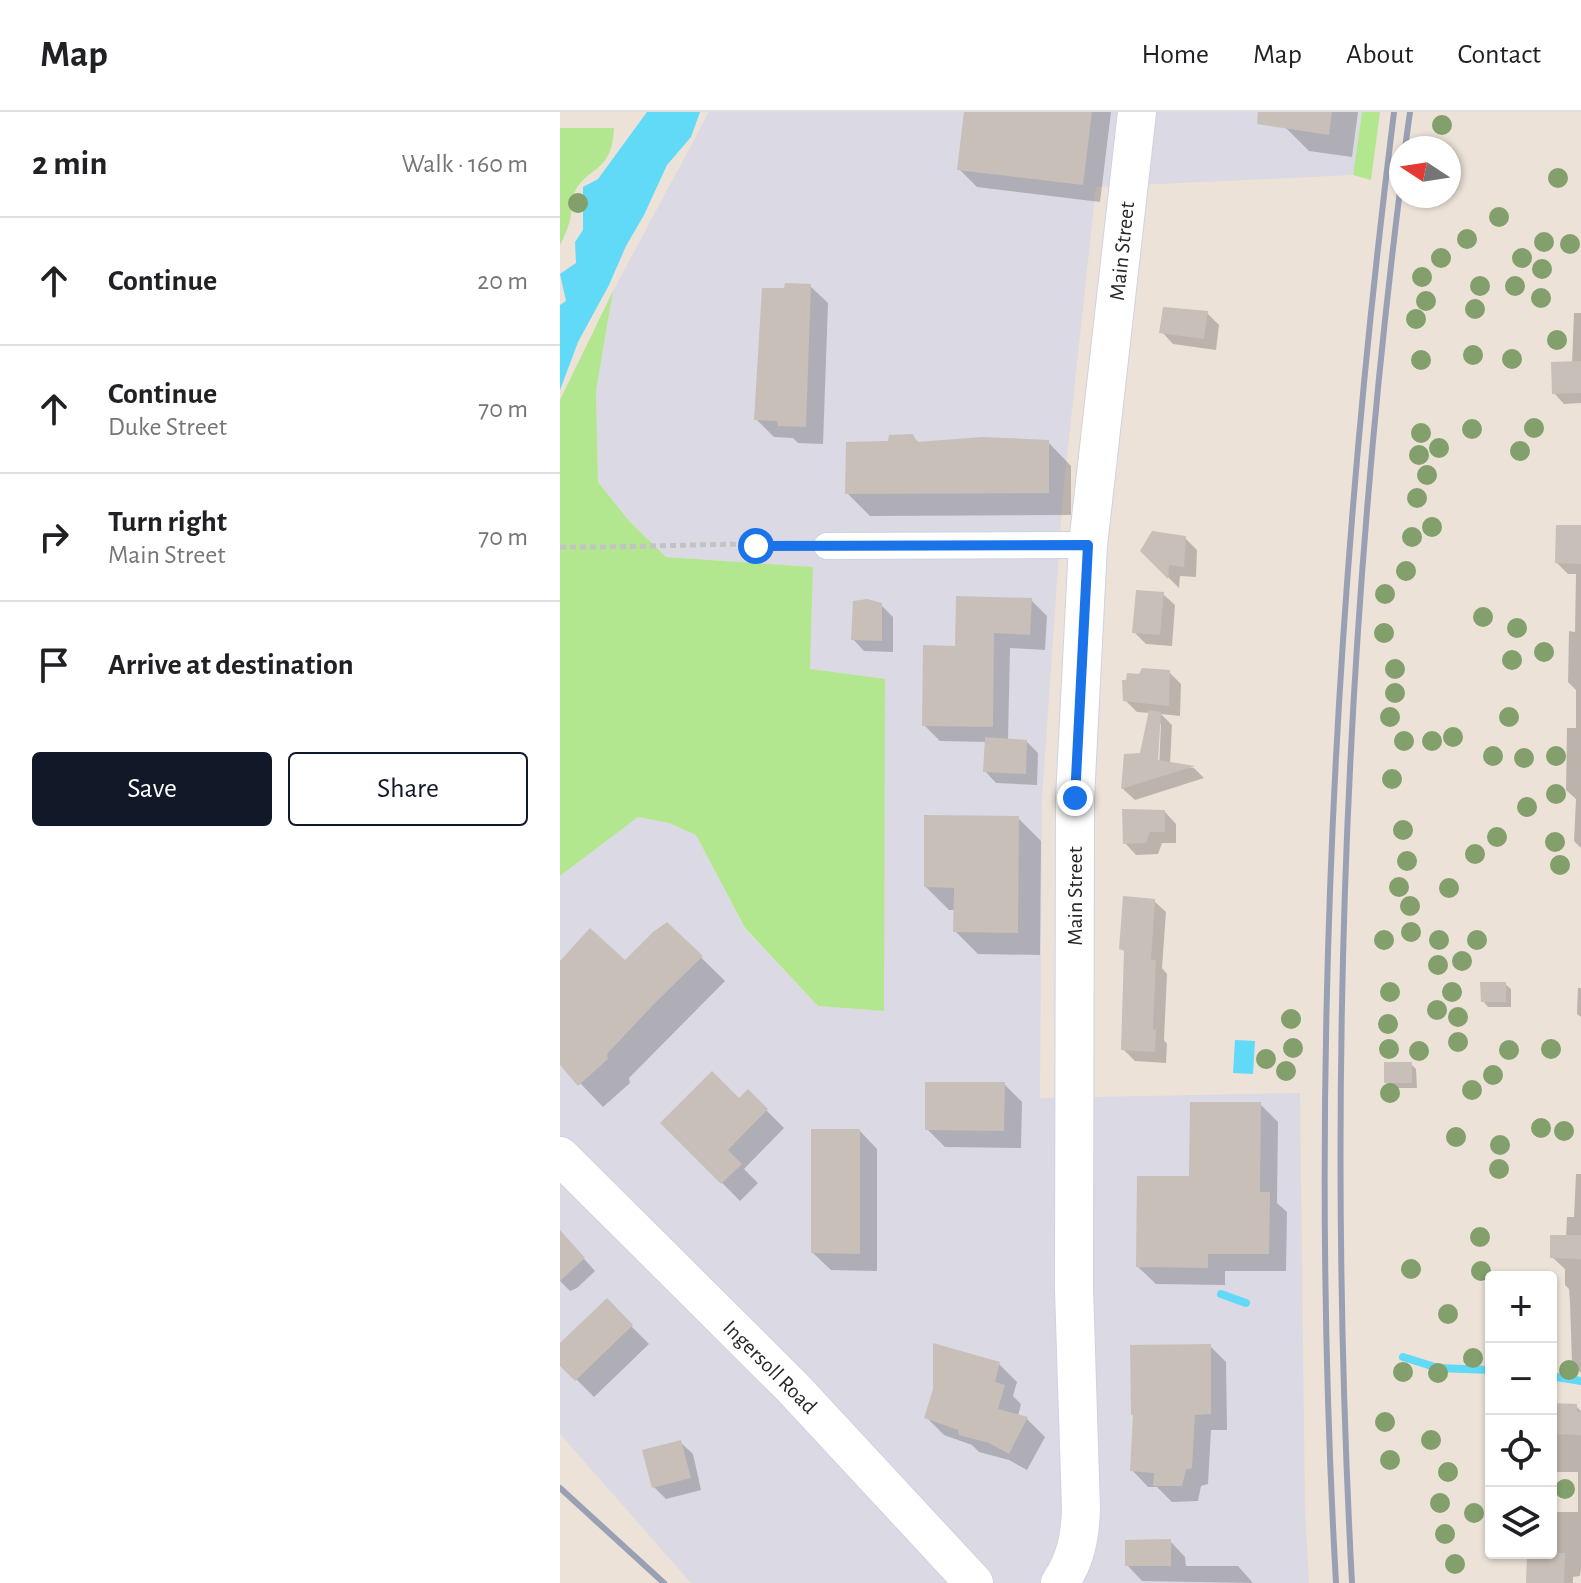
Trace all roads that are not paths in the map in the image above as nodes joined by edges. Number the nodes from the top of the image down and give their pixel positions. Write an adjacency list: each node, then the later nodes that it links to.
1 (1137, 112): 2 (main road, Main Street)
2 (1088, 545): 3 (street); 6 (main road, Main Street)
3 (827, 546)
4 (560, 1156): 5 (main road, Ingersoll Road)
5 (974, 1583)
6 (1060, 1583)

